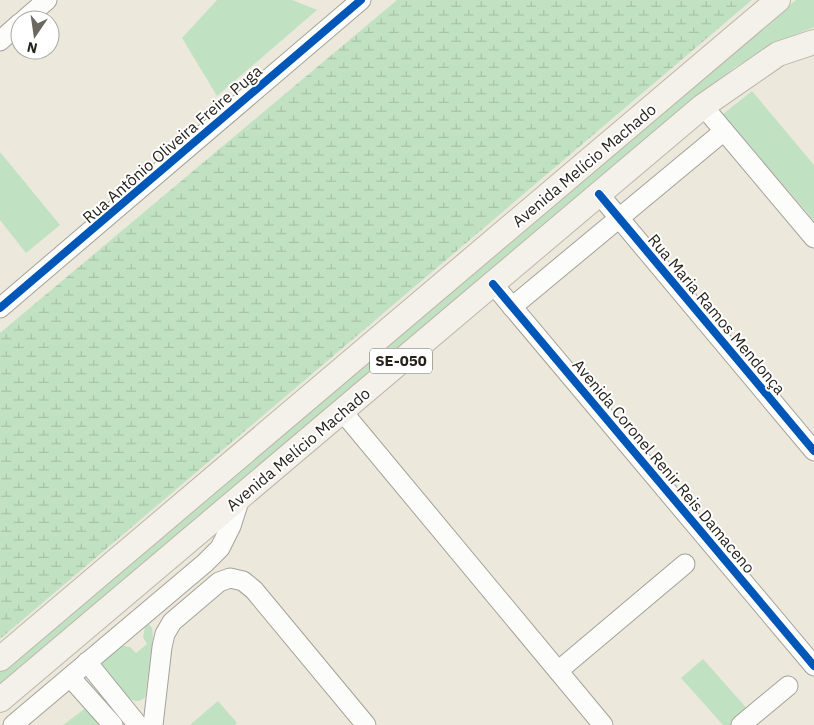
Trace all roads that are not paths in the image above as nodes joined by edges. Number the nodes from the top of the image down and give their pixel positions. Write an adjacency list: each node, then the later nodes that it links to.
1 (47, 0): 4 (street)
2 (361, 0): 15 (street, Rua Antônio Oliveira Freire Puga)
3 (778, 0): 20 (main road, Avenida Melício Machado / SE-050)
4 (36, 10)
5 (10, 32): 6 (street)
6 (0, 40)
7 (814, 42): 8 (main road, Avenida Melício Machado / SE-050)
8 (703, 106): 9 (street); 10 (main road, Avenida Melício Machado / SE-050)
9 (724, 131): 11 (street); 12 (street)
10 (599, 194): 11 (street, Rua Maria Ramos Mendonça); 13 (main road, Avenida Melício Machado / SE-050)
11 (619, 218): 14 (street); 17 (street, Rua Maria Ramos Mendonça)
12 (814, 238)
13 (493, 284): 14 (street, Avenida Coronel Renir Reis Damaceno); 16 (main road, Avenida Melício Machado / SE-050)
14 (512, 307): 22 (street, Avenida Coronel Renir Reis Damaceno)
15 (0, 308)
16 (342, 411): 18 (main road, Avenida Melício Machado / SE-050); 23 (street)
17 (814, 452)
18 (240, 498): 21 (street); 26 (main road, Avenida Melício Machado / SE-050)
19 (685, 564): 23 (street)
20 (0, 659)
21 (87, 662): 24 (street); 28 (street)
22 (814, 666)
23 (558, 671): 34 (street)
24 (70, 676): 29 (street); 30 (street)
25 (788, 686): 35 (street)
26 (0, 700)
27 (155, 701): 28 (street); 32 (street); 33 (street)
28 (126, 709): 31 (street)
29 (13, 725)
30 (113, 725)
31 (138, 725)
32 (153, 725)
33 (366, 725)
34 (603, 725)
35 (742, 725)

